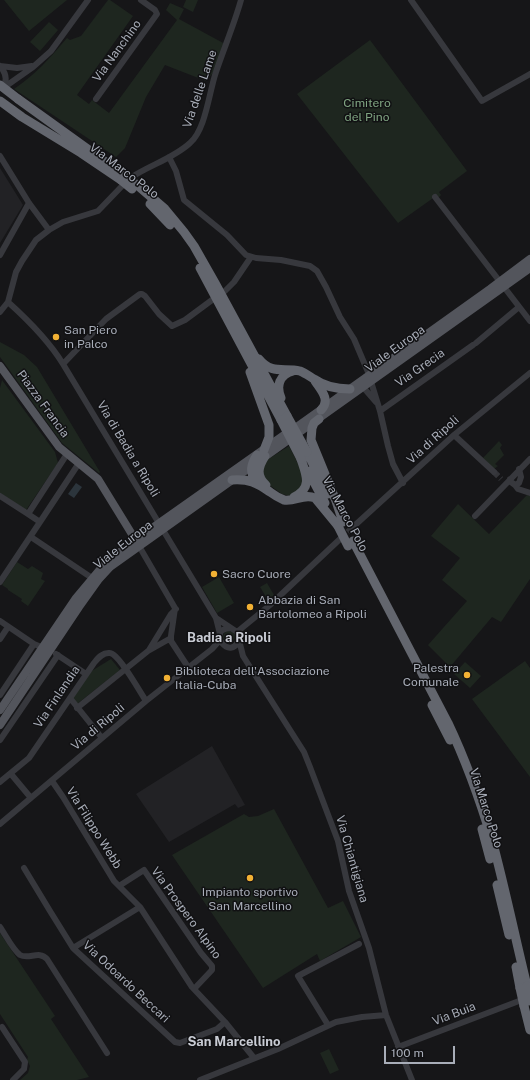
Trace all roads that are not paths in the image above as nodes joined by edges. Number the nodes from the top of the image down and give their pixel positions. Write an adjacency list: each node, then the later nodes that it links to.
1 (88, 0): 5 (street)
2 (140, 0): 9 (street, Via Nanchino)
3 (241, 0): 12 (street, Via delle Lame)
4 (411, 0): 7 (street)
5 (46, 56): 6 (street); 8 (street)
6 (0, 66): 8 (street)
7 (530, 74)
8 (2, 87): 13 (highway, Via Marco Polo, bridge)
9 (96, 99)
10 (0, 101): 13 (highway, Via Marco Polo)
11 (0, 156): 15 (street)
12 (169, 157): 13 (street, Via delle Lame); 18 (street)
13 (128, 182): 16 (street, Via delle Lame); 28 (highway, Via Marco Polo)
14 (435, 197): 21 (street)
15 (29, 203): 16 (street); 17 (street)
16 (49, 230): 24 (street, Via delle Lame)
17 (0, 255)
18 (251, 257): 22 (street); 33 (street)
19 (530, 259): 21 (main road)
20 (530, 268): 21 (main road)
21 (502, 284): 25 (street); 33 (main road, Viale Europa)
22 (225, 291)
23 (212, 300): 29 (street)
24 (8, 302): 26 (street, Via delle Lame); 29 (street, Via di Badia a Ripoli)
25 (519, 307): 27 (street); 37 (street, Via Grecia)
26 (0, 312)
27 (530, 321)
28 (243, 342): 31 (highway); 39 (highway, Via Marco Polo); 44 (highway)
29 (64, 364): 63 (street, Via di Badia a Ripoli)
30 (0, 368): 43 (main road, Piazza Francia)
31 (296, 370): 34 (highway); 39 (highway)
32 (530, 373): 41 (street, Via di Ripoli)
33 (370, 378): 35 (main road, Viale Europa); 36 (main road, Viale Europa); 37 (street)
34 (314, 380): 36 (highway); 38 (highway)
35 (362, 388): 37 (street); 38 (main road, Viale Europa)
36 (350, 389): 38 (main road, Viale Europa)
37 (379, 408): 55 (street)
38 (320, 414): 40 (main road, Viale Europa); 62 (highway)
39 (284, 418): 45 (highway, Via Marco Polo, bridge)
40 (300, 428)
41 (454, 435): 50 (street); 55 (street, Via di Ripoli)
42 (286, 438): 44 (main road, Viale Europa)
43 (67, 454): 47 (main road, Piazza Francia); 59 (street, Piazza Francia)
44 (262, 454): 45 (highway); 48 (highway); 63 (main road, Viale Europa)
45 (304, 455): 62 (highway, Via Marco Polo)
46 (530, 458): 49 (street)
47 (79, 463): 61 (street); 67 (main road, Piazza Francia)
48 (252, 466): 52 (main road, Viale Europa); 53 (highway)
49 (521, 469): 54 (street); 56 (street)
50 (494, 472)
51 (501, 479): 54 (street)
52 (232, 480): 53 (highway); 63 (main road, Viale Europa)
53 (256, 482): 62 (highway)
54 (508, 482): 56 (street); 60 (street)
55 (402, 483): 64 (street, Via di Ripoli)
56 (515, 485): 57 (street)
57 (530, 493)
58 (0, 496): 59 (street)
59 (28, 514): 61 (street)
60 (475, 516)
61 (40, 522): 65 (street)
62 (340, 524): 109 (highway, Via Marco Polo, bridge)
63 (161, 526): 67 (main road, Viale Europa); 71 (street, Via di Badia a Ripoli)
64 (353, 527)
65 (31, 537): 68 (street); 69 (street)
66 (340, 539): 75 (street)
67 (137, 543): 68 (main road, Viale Europa); 70 (street); 83 (main road, Viale Europa)
68 (92, 578): 83 (main road, Viale Europa)
69 (0, 582)
70 (176, 609): 77 (street); 84 (street)
71 (216, 618): 74 (street, Via di Badia a Ripoli); 76 (street, Via di Badia a Ripoli)
72 (0, 621): 73 (street)
73 (8, 627): 78 (street); 80 (street)
74 (230, 628): 75 (street); 76 (street)
75 (237, 632): 79 (street)
76 (220, 637): 81 (street); 82 (street, Via di Ripoli)
77 (171, 638): 84 (street); 86 (street)
78 (0, 639)
79 (239, 639): 81 (street); 85 (street, Via Chiantigiana)
80 (34, 644): 83 (street); 89 (street)
81 (228, 647): 82 (street, Via di Ripoli); 85 (street, Via Chiantigiana)
82 (212, 649): 86 (street, Via di Ripoli)
83 (50, 651): 88 (street); 93 (main road, Viale Europa); 94 (main road, Viale Europa); 96 (street, Viale Europa)
84 (148, 651): 87 (street)
85 (243, 656): 110 (street, Via Chiantigiana)
86 (188, 667): 91 (street, Via di Ripoli)
87 (125, 668): 88 (street, Via Finlandia); 91 (street); 92 (street)
88 (86, 674): 90 (street, Via Finlandia)
89 (0, 695)
90 (70, 698): 92 (street); 97 (street, Via Finlandia)
91 (146, 701): 95 (street, Via di Ripoli)
92 (77, 708): 95 (street)
93 (0, 710)
94 (0, 726)
95 (102, 738): 98 (street, Via di Ripoli)
96 (0, 740)
97 (11, 774): 99 (street, Via Finlandia); 100 (street)
98 (52, 781): 100 (street, Via di Ripoli); 103 (street, Via Filippo Webb)
99 (0, 782)
100 (31, 798): 101 (street, Via di Ripoli)
101 (0, 824)
102 (24, 868): 107 (street, Via Odoardo Beccari)
103 (119, 886): 104 (street, Via Filippo Webb); 108 (street, Via Prospero Alpino)
104 (140, 907): 107 (street); 108 (street, Via Filippo Webb)
105 (0, 926): 116 (street)
106 (359, 944): 112 (street)
107 (73, 948): 111 (street, Via Odoardo Beccari)
108 (194, 989): 111 (street, Via Filippo Webb)
109 (524, 1002): 114 (highway, Via Marco Polo); 115 (street, Via Buia)
110 (386, 1015): 112 (street); 115 (street, Via Chiantigiana)
111 (225, 1022): 117 (street, Via Filippo Webb)
112 (328, 1025): 117 (street)
113 (2, 1027): 118 (street)
114 (530, 1030)
115 (398, 1047): 120 (street, Via Chiantigiana)
116 (107, 1053)
117 (254, 1058): 119 (street)
118 (13, 1080)
119 (200, 1080)
120 (412, 1080)

